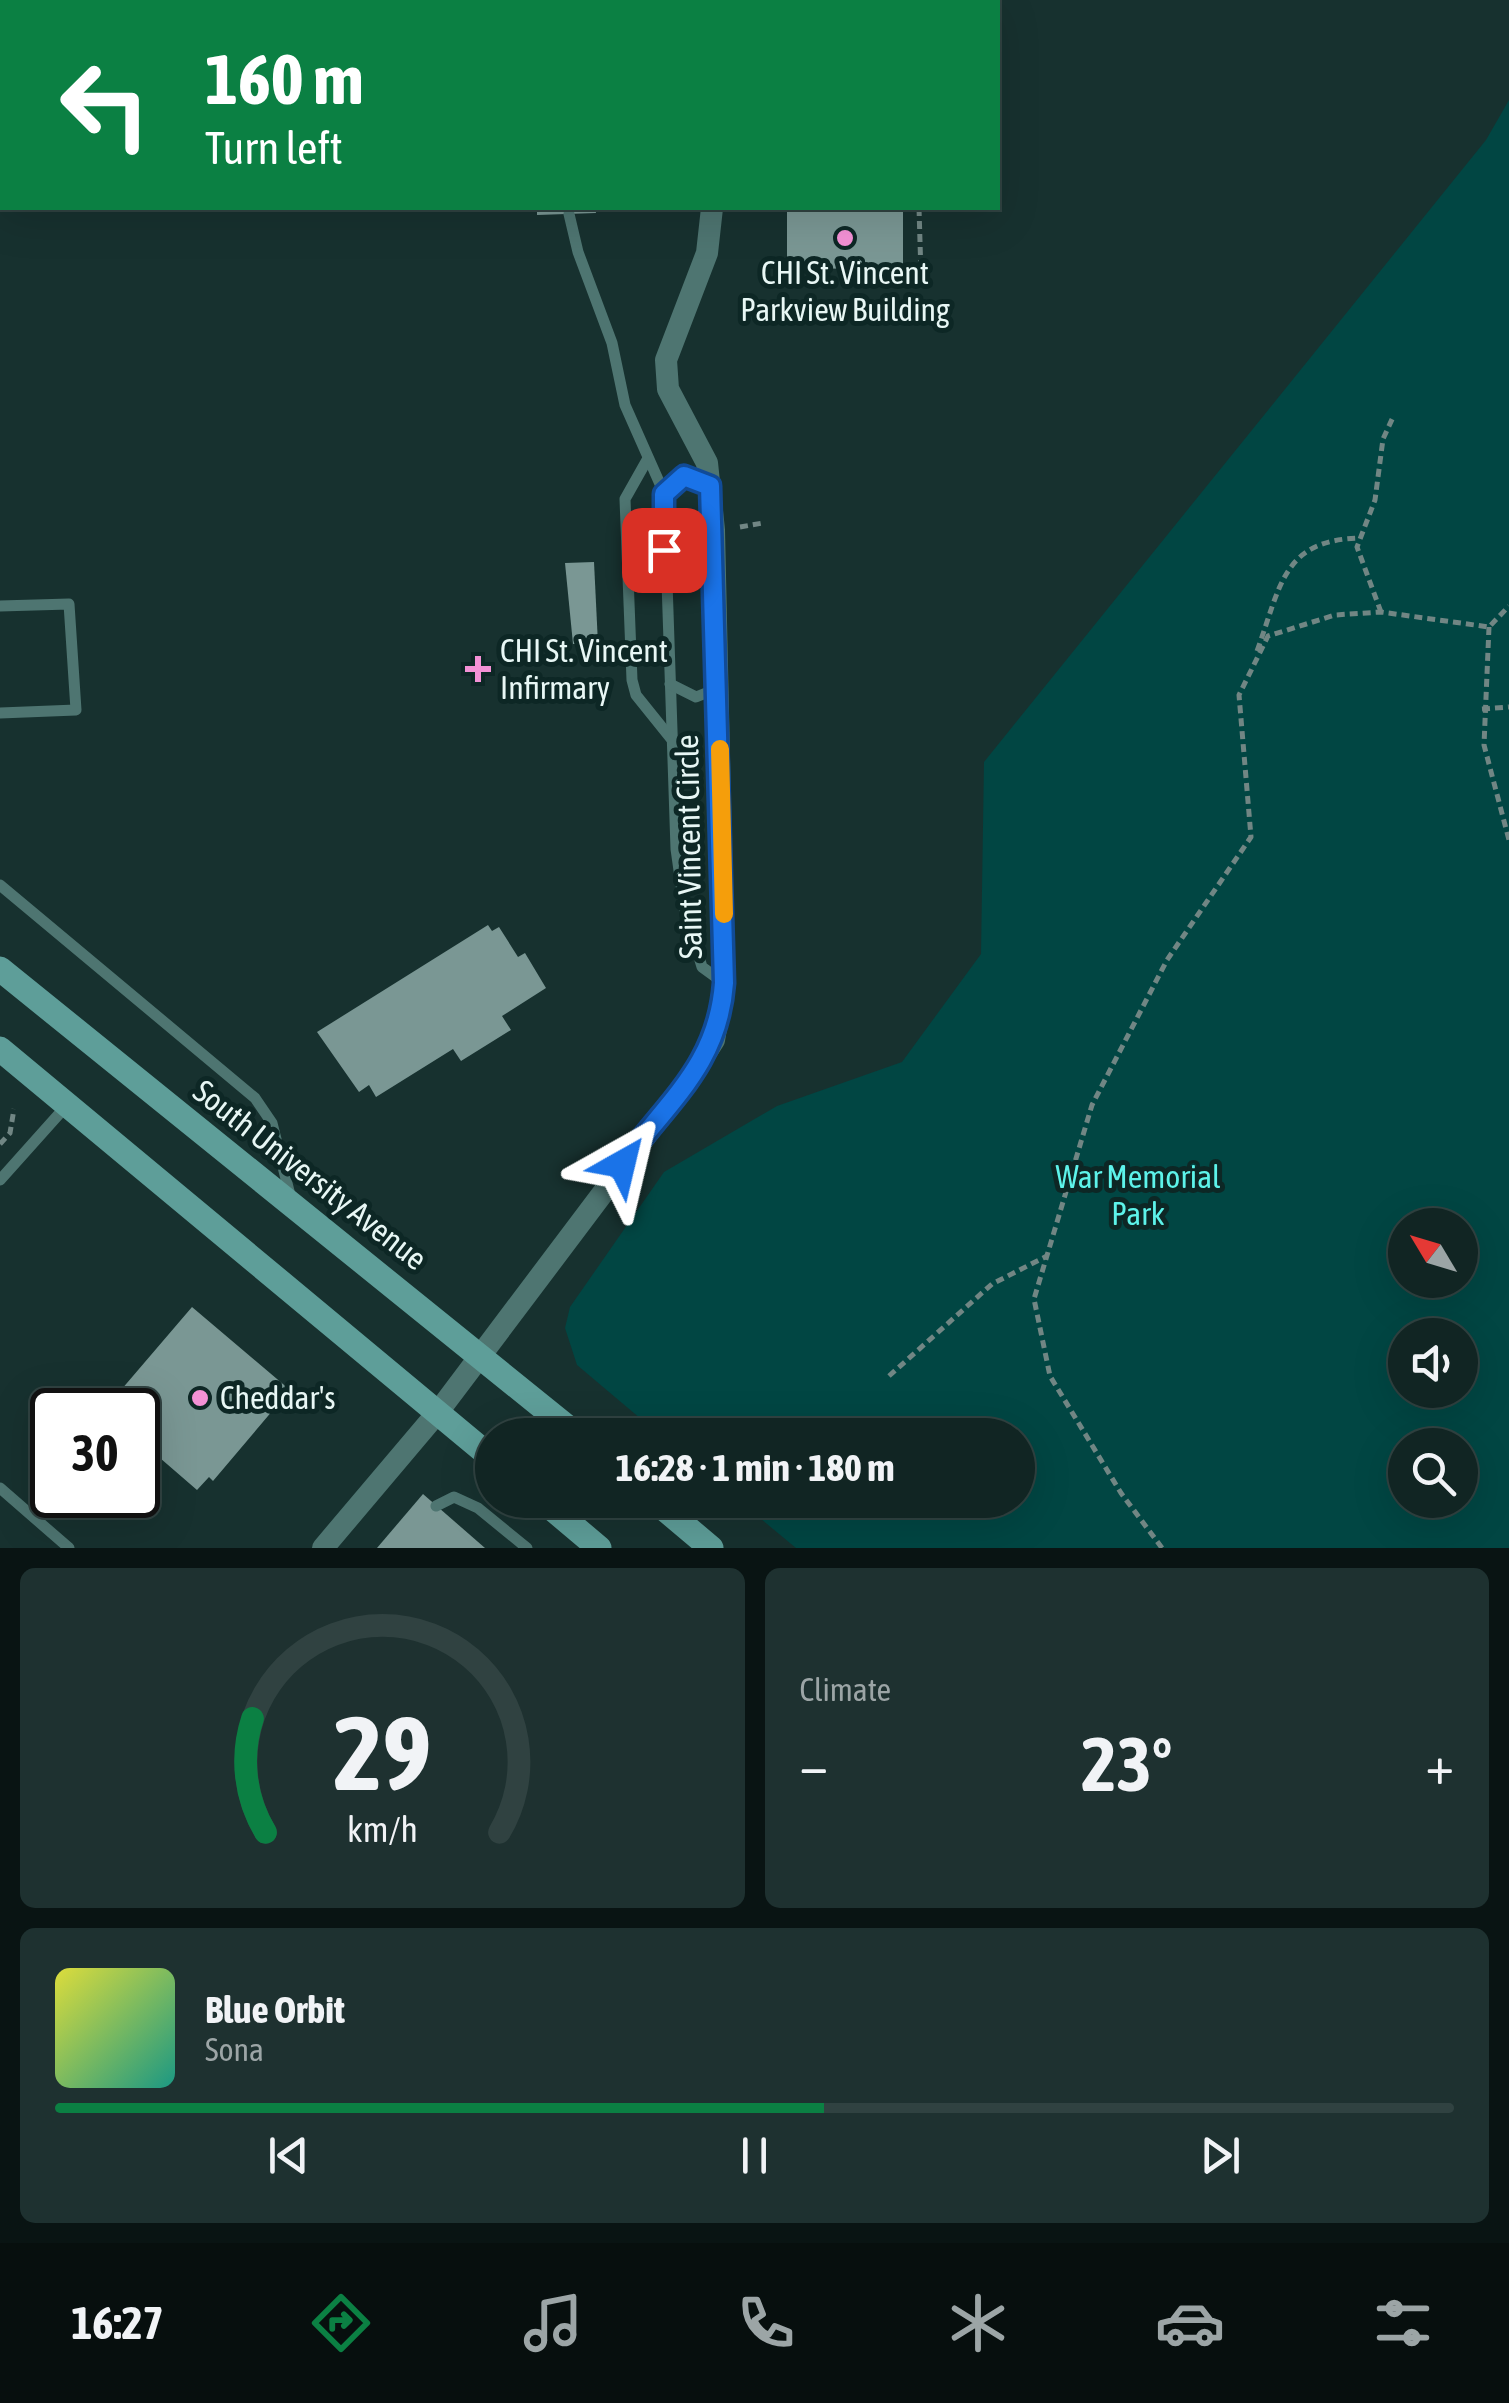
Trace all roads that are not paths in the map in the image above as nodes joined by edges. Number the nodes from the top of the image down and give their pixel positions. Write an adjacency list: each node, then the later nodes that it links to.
1 (712, 210): 4 (street, Saint Vincent Circle)
2 (569, 214): 3 (lane)
3 (647, 460): 5 (lane); 10 (lane)
4 (710, 486): 5 (lane); 8 (street, Saint Vincent Circle)
5 (664, 494): 7 (lane)
6 (0, 606): 9 (lane)
7 (670, 684): 8 (lane); 10 (lane)
8 (718, 688): 13 (street, Saint Vincent Circle)
9 (0, 713)
10 (673, 741): 13 (lane)
11 (0, 886): 17 (lane)
12 (0, 969): 17 (main road, South University Avenue)
13 (724, 983): 18 (street, Saint Vincent Circle)
14 (0, 1049): 15 (main road)
15 (68, 1104): 16 (lane); 19 (main road)
16 (0, 1180)
17 (292, 1203): 18 (main road, South University Avenue)
18 (481, 1354): 19 (street, Saint Vincent Circle); 20 (main road, South University Avenue)
19 (438, 1412): 21 (main road); 27 (street, Saint Vincent Circle)
20 (558, 1418)
21 (475, 1444)
22 (0, 1488): 26 (lane)
23 (436, 1506): 28 (lane)
24 (563, 1518): 29 (main road)
25 (675, 1518): 30 (main road)
26 (69, 1548)
27 (323, 1548)
28 (527, 1548)
29 (599, 1548)
30 (711, 1548)

